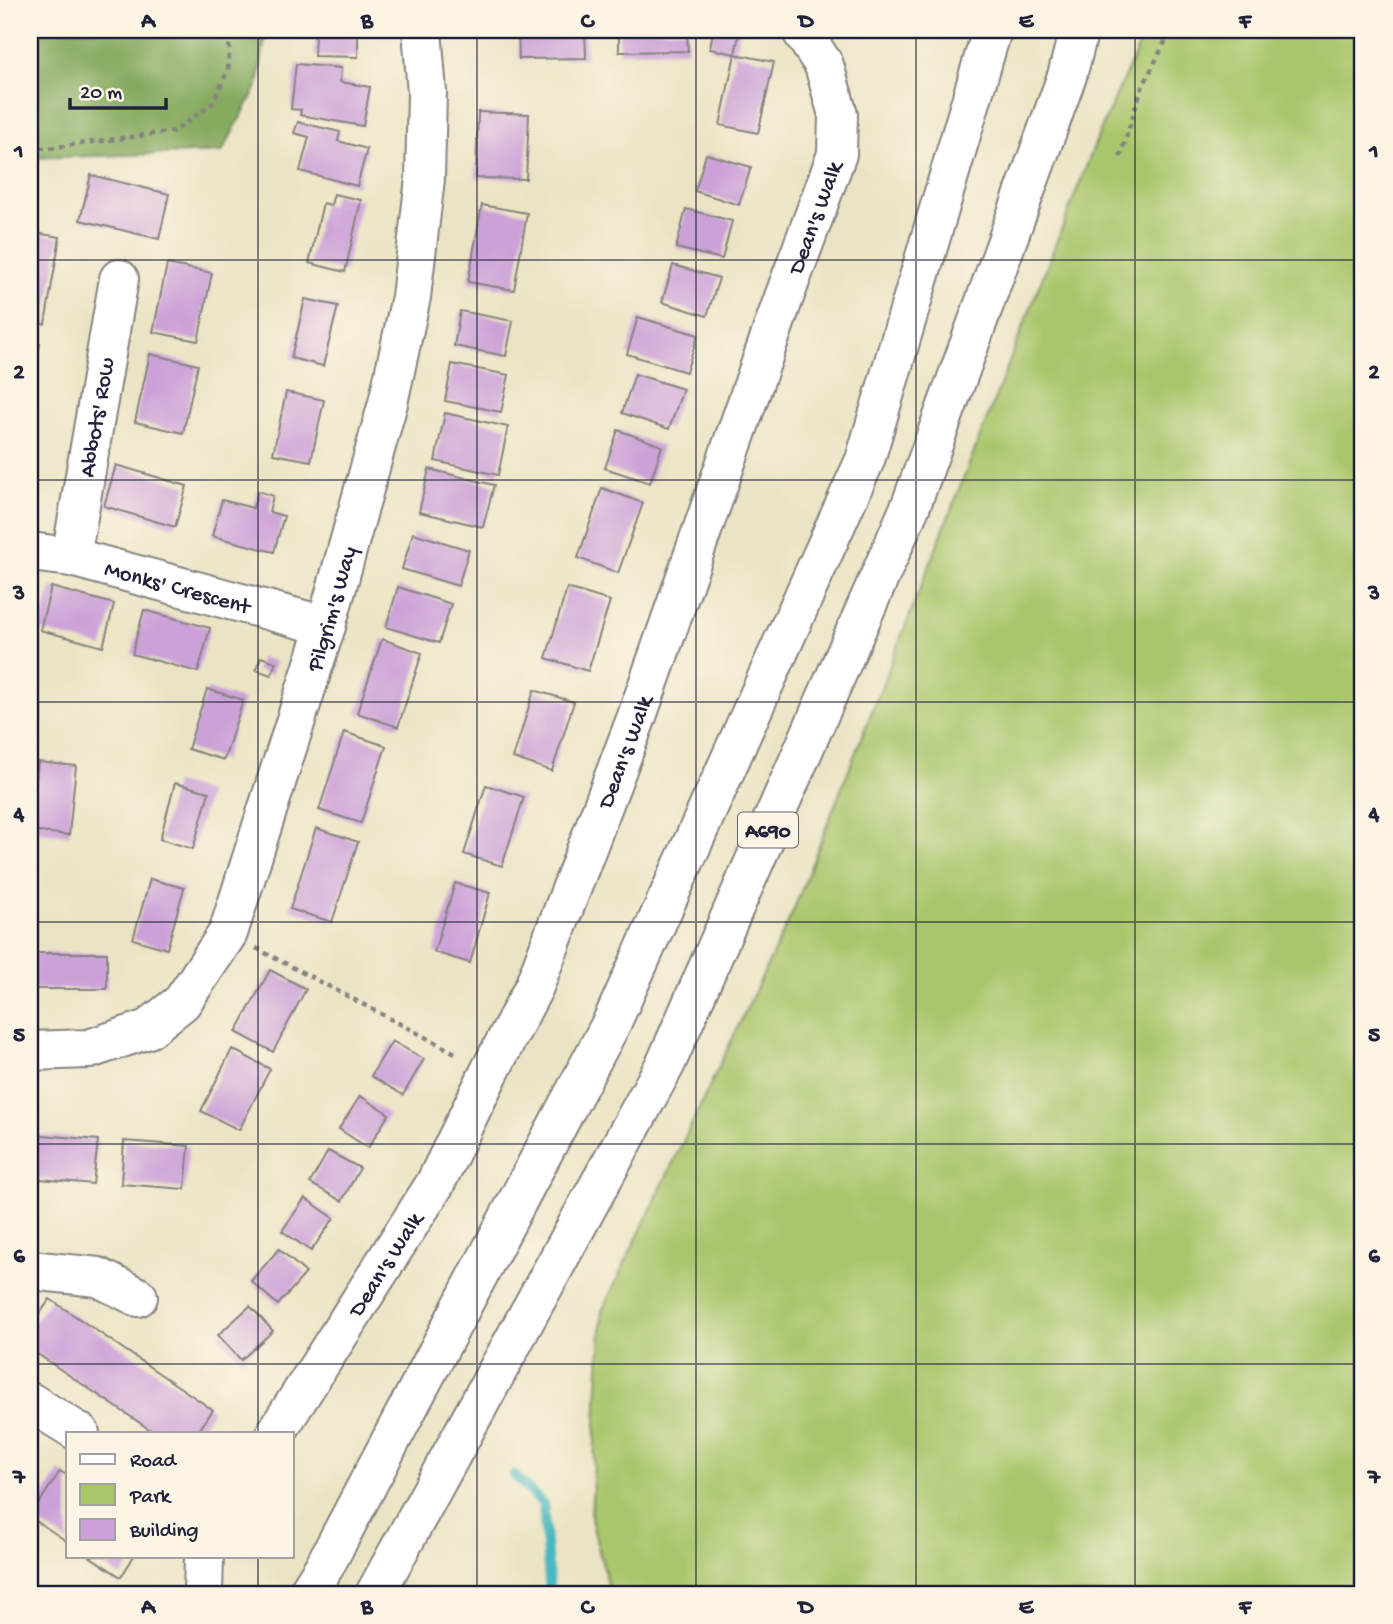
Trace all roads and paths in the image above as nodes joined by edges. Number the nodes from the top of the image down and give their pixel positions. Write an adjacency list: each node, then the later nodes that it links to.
1 (230, 30): 7 (path)
2 (422, 30): 12 (main road, Pilgrim's Way)
3 (801, 30): 15 (main road, Dean's Walk)
4 (992, 30): 23 (main road, A690)
5 (1079, 30): 24 (main road, A690)
6 (1171, 30): 8 (path)
7 (30, 148)
8 (1120, 157)
9 (119, 279): 11 (main road, Abbots' Row)
10 (30, 552): 11 (main road, Monks' Crescent)
11 (71, 557): 12 (main road, Monks' Crescent)
12 (326, 626): 13 (main road, Pilgrim's Way)
13 (228, 933): 14 (main road, Pilgrim's Way); 15 (path)
14 (30, 1051)
15 (491, 1071): 20 (main road, Dean's Walk)
16 (30, 1270): 17 (main road)
17 (138, 1297)
18 (30, 1402): 19 (main road)
19 (78, 1432)
20 (277, 1432)
21 (204, 1558): 22 (main road)
22 (203, 1594)
23 (307, 1594)
24 (375, 1594)

